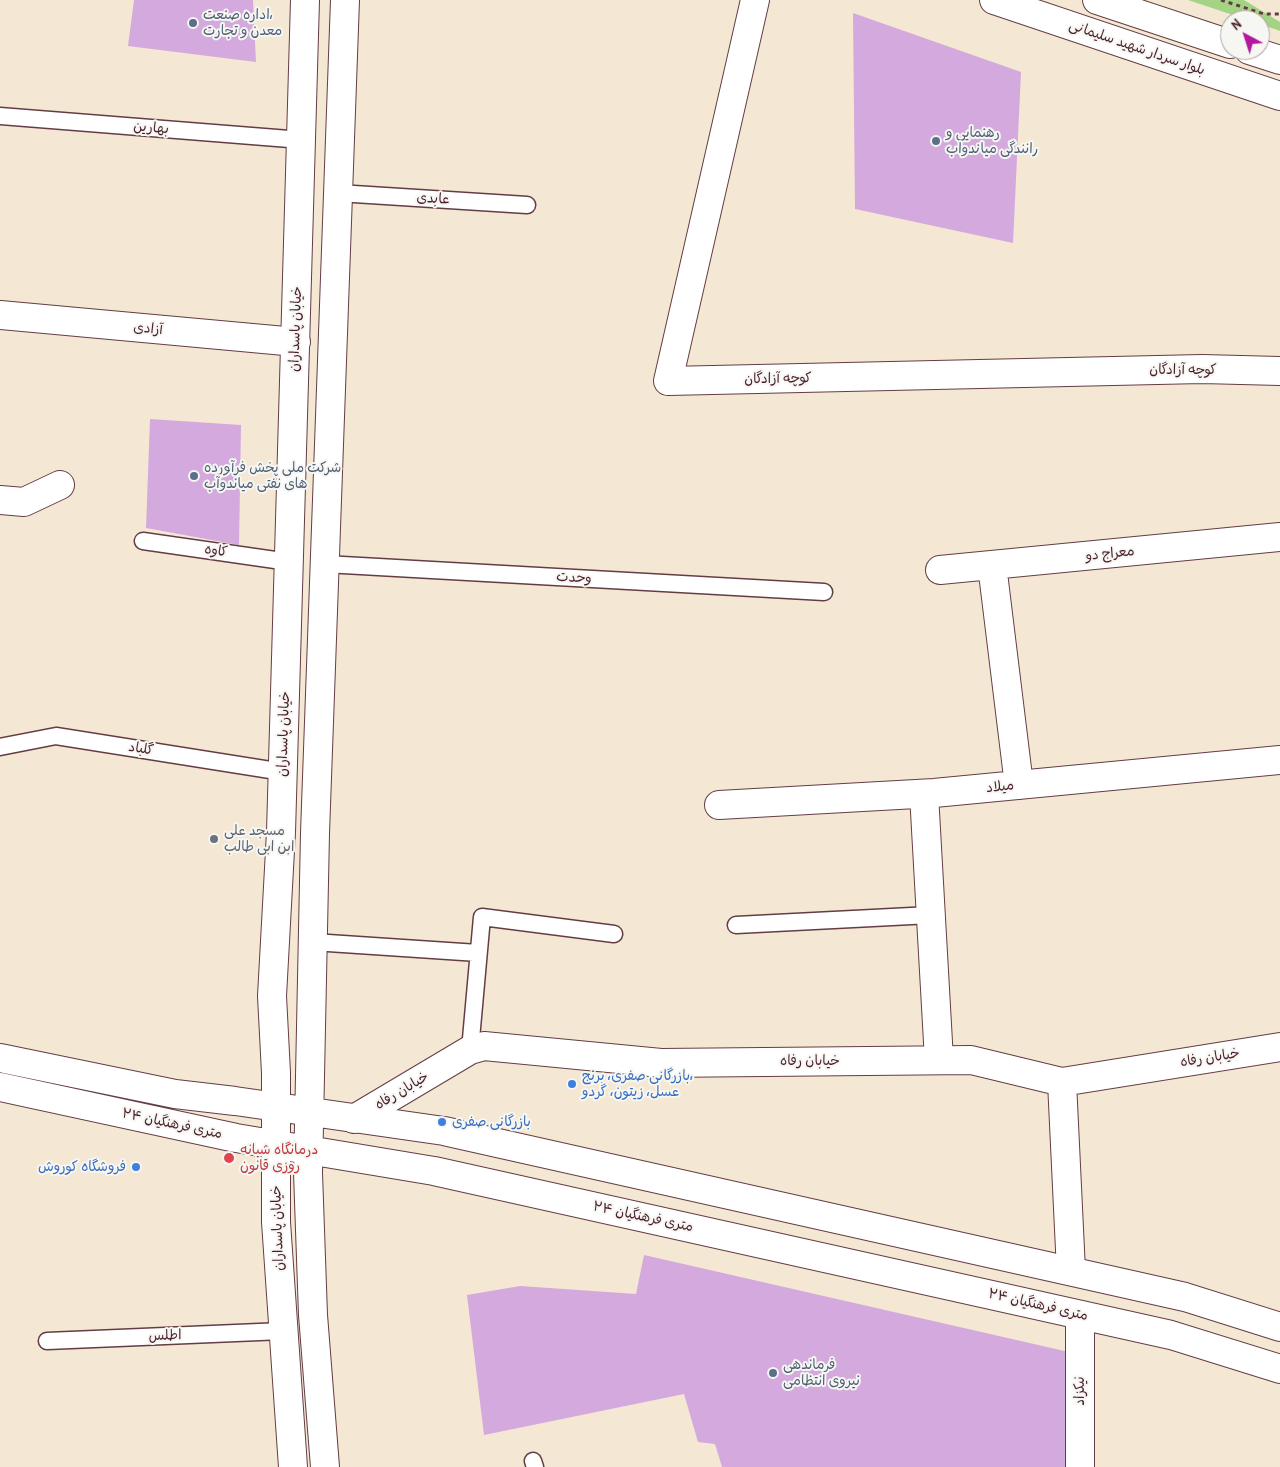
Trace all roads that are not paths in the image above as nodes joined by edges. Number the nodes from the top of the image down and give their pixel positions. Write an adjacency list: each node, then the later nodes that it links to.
1 (305, 0): 9 (main road, خیابان پاسداران)
2 (345, 0): 10 (main road)
3 (755, 0): 14 (main road, کوچه آزادگان)
4 (994, 0): 7 (main road, بلوار سردار شهید سلیمانی)
5 (1097, 0): 6 (main road)
6 (1220, 41)
7 (1280, 96)
8 (0, 116): 9 (lane, بهارین)
9 (302, 140): 13 (main road, خیابان پاسداران)
10 (338, 192): 11 (lane, عابدی); 20 (main road)
11 (528, 205)
12 (0, 315): 13 (main road, آزادی)
13 (296, 342): 19 (main road, خیابان پاسداران)
14 (1280, 372)
15 (60, 485): 16 (main road)
16 (0, 500)
17 (1280, 537): 21 (main road, معراج دو)
18 (143, 540): 19 (lane, کاوه)
19 (289, 562): 26 (main road, خیابان پاسداران)
20 (325, 564): 23 (lane, وحدت); 33 (main road)
21 (992, 565): 22 (main road, معراج دو); 27 (main road)
22 (940, 570)
23 (824, 592)
24 (0, 747): 26 (lane, گلباد)
25 (1280, 760): 27 (main road, میلاد)
26 (283, 772): 41 (main road, خیابان پاسداران)
27 (1019, 785): 28 (main road, میلاد)
28 (924, 794): 29 (main road, میلاد); 30 (main road)
29 (719, 805)
30 (931, 916): 31 (lane); 38 (main road)
31 (736, 924)
32 (614, 934): 34 (lane)
33 (313, 942): 34 (lane); 42 (main road)
34 (478, 953): 36 (lane)
35 (1280, 1047): 39 (main road, خیابان رفاه)
36 (470, 1050): 38 (main road, خیابان رفاه); 43 (main road, خیابان رفاه)
37 (0, 1058): 41 (main road)
38 (939, 1060): 39 (main road, خیابان رفاه)
39 (1062, 1082): 46 (main road)
40 (0, 1087): 44 (main road, ۲۴ متری فرهنگیان)
41 (275, 1107): 42 (main road); 44 (main road, خیابان پاسداران)
42 (310, 1112): 43 (main road); 45 (main road)
43 (354, 1119): 46 (main road)
44 (275, 1145): 45 (main road, ۲۴ متری فرهنگیان); 49 (main road, خیابان پاسداران)
45 (309, 1151): 47 (main road, ۲۴ متری فرهنگیان); 53 (main road)
46 (1071, 1271): 48 (main road)
47 (1080, 1315): 51 (main road, ۲۴ متری فرهنگیان); 54 (main road, نیکزاد)
48 (1280, 1327)
49 (283, 1332): 50 (lane, اطلس); 52 (main road, خیابان پاسداران)
50 (47, 1341)
51 (1280, 1370)
52 (293, 1467)
53 (325, 1467)
54 (1080, 1467)

